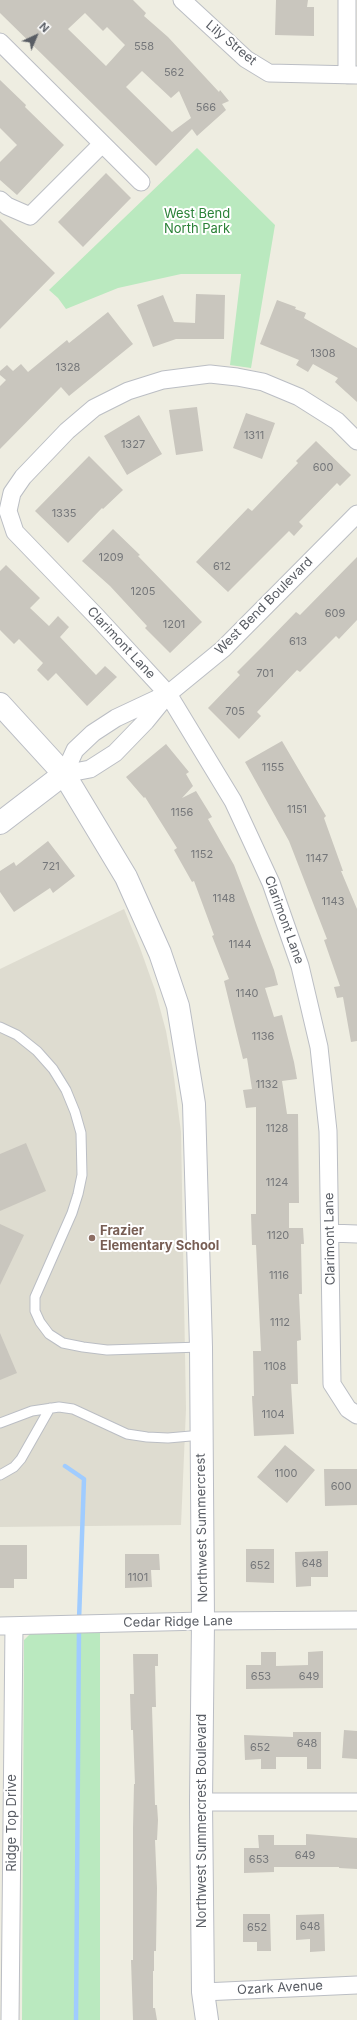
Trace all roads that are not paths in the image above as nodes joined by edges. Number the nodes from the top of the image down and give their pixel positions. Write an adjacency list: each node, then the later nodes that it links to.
1 (182, 0): 4 (street, Lily Street)
2 (347, 0): 4 (street)
3 (0, 42): 5 (street)
4 (352, 75)
5 (102, 144): 6 (street); 7 (street)
6 (141, 182)
7 (0, 200)
8 (357, 441): 10 (street, Clarimont Lane)
9 (357, 514): 10 (street, West Bend Boulevard)
10 (168, 694): 12 (street, West Bend Boulevard); 12 (street, West Bend Boulevard); 15 (street, Clarimont Lane)
11 (0, 704): 12 (street)
12 (64, 774): 13 (street, West Bend Boulevard); 17 (street)
13 (0, 823)
14 (0, 1026): 17 (lane)
15 (330, 1233): 16 (street); 19 (street, Clarimont Lane)
16 (357, 1234)
17 (201, 1347): 21 (street)
18 (50, 1408): 20 (lane); 21 (lane); 22 (lane)
19 (352, 1412)
20 (0, 1423)
21 (202, 1435): 24 (street, Northwest Summercrest)
22 (0, 1475)
23 (357, 1620): 24 (street, Cedar Ridge Lane)
24 (203, 1621): 25 (street, Cedar Ridge Lane); 26 (street, Northwest Summercrest Boulevard)
25 (7, 1626): 30 (street, Ridge Top Drive)
26 (201, 1802): 27 (street); 29 (street, Northwest Summercrest Boulevard)
27 (357, 1802)
28 (357, 1984): 29 (street, Ozark Avenue)
29 (203, 1992): 31 (street, Northwest Summercrest Boulevard)
30 (10, 2020)
31 (207, 2020)

